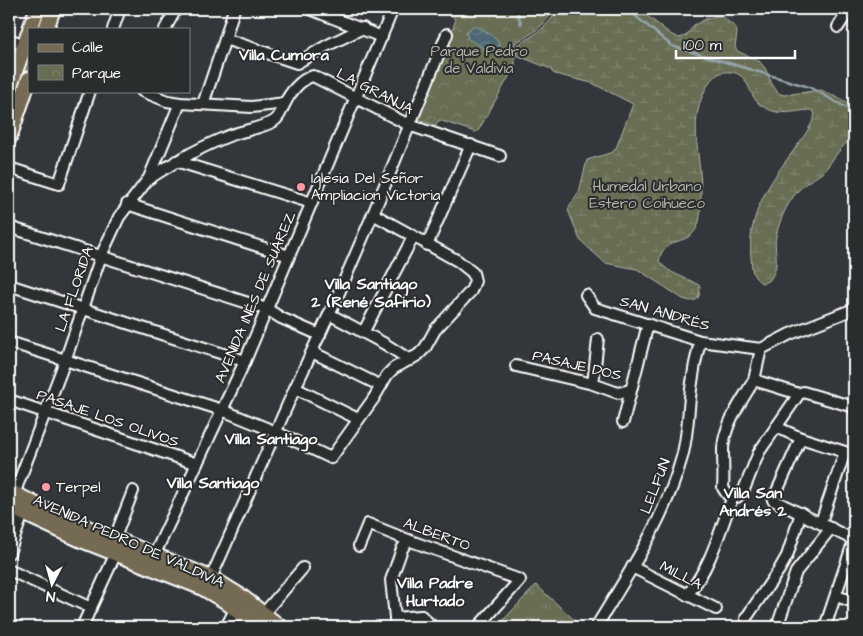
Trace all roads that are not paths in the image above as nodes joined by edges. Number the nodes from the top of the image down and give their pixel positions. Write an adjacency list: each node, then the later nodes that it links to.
1 (37, 9): 9 (main road)
2 (53, 9): 10 (main road)
3 (120, 9): 11 (street)
4 (176, 9): 12 (street)
5 (234, 9): 19 (street)
6 (310, 9): 13 (street)
7 (394, 9): 16 (street, AVENIDA INÉS DE SUÁREZ)
8 (850, 9): 14 (street)
9 (31, 28)
10 (46, 28)
11 (112, 28)
12 (165, 28)
13 (363, 28): 16 (street); 19 (street)
14 (838, 28)
15 (447, 34): 28 (street)
16 (382, 37): 24 (street, AVENIDA INÉS DE SUÁREZ)
17 (28, 38): 18 (street); 21 (main road)
18 (9, 39)
19 (226, 39): 27 (street)
20 (28, 82): 29 (main road)
21 (9, 89)
22 (90, 92): 33 (street)
23 (144, 92): 25 (street)
24 (356, 99): 26 (street, LA GRANJA); 28 (street, LA GRANJA); 35 (street, AVENIDA INÉS DE SUÁREZ)
25 (180, 103): 27 (street); 34 (street, LA FLORIDA)
26 (285, 103): 27 (street); 32 (street, LA GRANJA)
27 (202, 104)
28 (408, 125): 30 (street, LA GRANJA); 37 (street)
29 (9, 138)
30 (471, 145): 31 (street, LA GRANJA); 40 (street)
31 (500, 156)
32 (176, 161): 34 (street, LA GRANJA); 35 (street)
33 (9, 168)
34 (149, 178): 36 (street, LA FLORIDA)
35 (312, 203): 42 (street, AVENIDA INÉS DE SUÁREZ)
36 (128, 204): 41 (street, LA FLORIDA); 42 (street)
37 (374, 214): 39 (street); 48 (street)
38 (9, 227): 41 (street)
39 (413, 237): 40 (street); 50 (street)
40 (427, 245): 57 (street)
41 (100, 256): 45 (street); 47 (street, LA FLORIDA)
42 (289, 256): 45 (street, AVENIDA INÉS DE SUÁREZ)
43 (9, 285): 47 (street)
44 (586, 295): 49 (street, SAN ANDRÉS)
45 (267, 309): 51 (street); 59 (street, AVENIDA INÉS DE SUÁREZ)
46 (854, 309): 55 (street)
47 (83, 310): 58 (street, LA FLORIDA); 59 (street)
48 (329, 314): 50 (street); 51 (street)
49 (648, 324): 53 (street, SAN ANDRÉS); 65 (street)
50 (364, 332): 57 (street)
51 (320, 335): 56 (street)
52 (598, 339): 62 (street)
53 (700, 341): 55 (street, SAN ANDRÉS); 90 (street, LELFUN)
54 (9, 342): 58 (street)
55 (761, 349): 61 (street)
56 (312, 352): 63 (street); 64 (street)
57 (410, 360): 63 (street)
58 (65, 361): 69 (street); 70 (street, LA FLORIDA)
59 (245, 361): 69 (street, AVENIDA INÉS DE SUÁREZ)
60 (516, 366): 62 (street, PASAJE DOS)
61 (754, 380): 66 (street); 78 (street)
62 (593, 384): 65 (street, PASAJE DOS)
63 (381, 386): 71 (street)
64 (295, 388): 71 (street); 74 (street)
65 (630, 390): 72 (street)
66 (800, 394): 68 (street); 73 (street)
67 (9, 400): 70 (street, PASAJE LOS OLIVOS)
68 (854, 407)
69 (222, 410): 74 (street); 76 (street, AVENIDA INÉS DE SUÁREZ)
70 (45, 413): 76 (street, PASAJE LOS OLIVOS); 79 (street, LA FLORIDA)
71 (358, 419): 74 (street)
72 (623, 422)
73 (776, 426): 75 (street); 78 (street)
74 (276, 432): 93 (street)
75 (801, 438): 81 (street); 82 (street)
76 (197, 464): 89 (street, AVENIDA INÉS DE SUÁREZ)
77 (133, 491): 87 (street)
78 (733, 496): 94 (street)
79 (10, 497): 80 (main road, AVENIDA PEDRO DE VALDIVIA)
80 (27, 508): 87 (main road, AVENIDA PEDRO DE VALDIVIA); 88 (street)
81 (801, 514): 82 (street); 102 (street)
82 (820, 522): 83 (street)
83 (832, 528): 85 (street); 112 (street)
84 (408, 540): 86 (street, ALBERTO); 104 (street); 110 (street, ALBERTO)
85 (854, 540): 96 (street)
86 (359, 546)
87 (115, 547): 89 (main road, AVENIDA PEDRO DE VALDIVIA); 98 (street)
88 (9, 553)
89 (152, 560): 93 (main road, AVENIDA PEDRO DE VALDIVIA); 99 (main road, AVENIDA PEDRO DE VALDIVIA)
90 (632, 567): 94 (street, MILLA); 111 (street, LELFUN)
91 (302, 568): 103 (street)
92 (9, 570): 98 (street)
93 (211, 578): 95 (main road, AVENIDA PEDRO DE VALDIVIA)
94 (687, 595): 100 (street, MILLA)
95 (242, 596): 99 (street); 103 (main road, AVENIDA PEDRO DE VALDIVIA)
96 (836, 596): 97 (street); 113 (street)
97 (854, 602)
98 (91, 608): 105 (street)
99 (235, 609): 103 (main road, AVENIDA PEDRO DE VALDIVIA); 106 (street)
100 (716, 609)
101 (421, 616): 104 (street); 108 (street); 109 (street)
102 (746, 618)
103 (261, 621): 107 (main road, AVENIDA PEDRO DE VALDIVIA)
104 (396, 623)
105 (82, 627)
106 (226, 627)
107 (280, 627)
108 (410, 627)
109 (434, 627)
110 (478, 627)
111 (596, 627)
112 (777, 627)
113 (825, 627)

